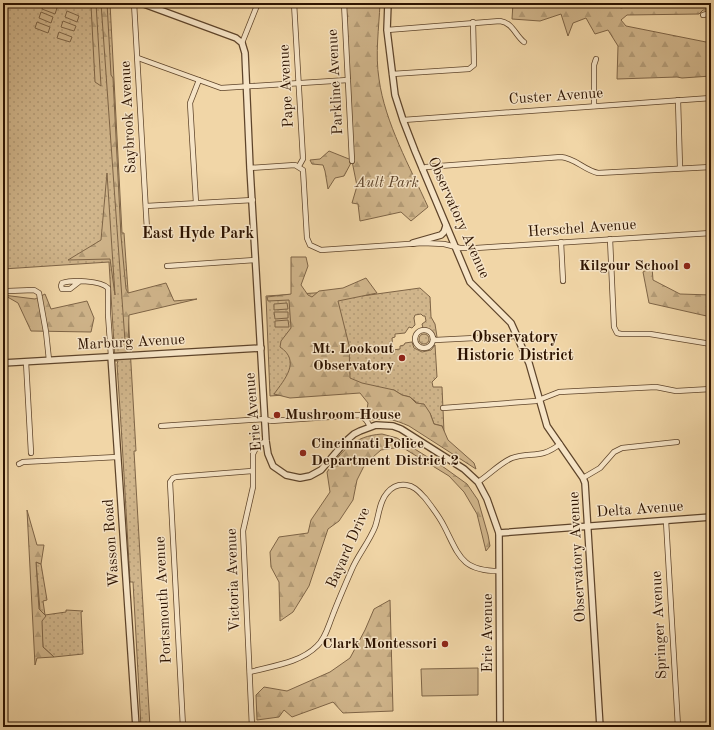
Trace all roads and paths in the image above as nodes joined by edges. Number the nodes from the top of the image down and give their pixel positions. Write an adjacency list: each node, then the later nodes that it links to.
1 (134, 3): 13 (street, Saybrook Avenue)
2 (141, 3): 12 (street)
3 (258, 3): 12 (street)
4 (294, 3): 18 (street, Pape Avenue)
5 (344, 3): 17 (street, Parkline Avenue)
6 (388, 3): 10 (street, Observatory Avenue)
7 (711, 13): 8 (street)
8 (703, 15)
9 (473, 22): 10 (street); 11 (street); 15 (street)
10 (387, 30): 15 (street, Observatory Avenue)
11 (524, 42)
12 (242, 43): 19 (street, Erie Avenue)
13 (138, 58): 16 (street); 32 (street, Saybrook Avenue)
14 (596, 59): 22 (street)
15 (392, 74): 23 (street, Observatory Avenue)
16 (199, 80): 19 (street); 31 (street)
17 (348, 80): 18 (street); 24 (street, Parkline Avenue)
18 (299, 84): 19 (street); 27 (street, Pape Avenue)
19 (247, 87): 26 (street, Erie Avenue)
20 (711, 98): 21 (street, Custer Avenue)
21 (678, 100): 22 (street, Custer Avenue); 28 (street)
22 (594, 106): 23 (street, Custer Avenue)
23 (403, 120): 29 (street, Observatory Avenue)
24 (352, 161)
25 (711, 167): 28 (street)
26 (250, 168): 27 (street); 30 (street, Erie Avenue)
27 (301, 168): 39 (street, Pape Avenue)
28 (680, 168): 29 (street)
29 (422, 169): 33 (street, Observatory Avenue)
30 (253, 200): 31 (street); 41 (street, Erie Avenue)
31 (196, 203): 32 (street)
32 (146, 206): 34 (street, Saybrook Avenue)
33 (446, 226): 38 (street); 40 (street, Observatory Avenue)
34 (147, 230)
35 (711, 233): 36 (street, Herschel Avenue)
36 (610, 239): 37 (street, Herschel Avenue); 48 (street)
37 (561, 242): 40 (street, Herschel Avenue); 43 (street)
38 (413, 243): 39 (street, Herschel Avenue); 40 (street, Herschel Avenue)
39 (310, 245)
40 (455, 247): 46 (street, Observatory Avenue)
41 (256, 260): 42 (street); 49 (street, Erie Avenue)
42 (167, 266)
43 (563, 281)
44 (79, 282): 50 (street)
45 (8, 292): 51 (street)
46 (517, 336): 47 (street); 55 (street, Observatory Avenue)
47 (433, 338)
48 (711, 344)
49 (261, 348): 50 (street, Marburg Avenue); 57 (street, Erie Avenue)
50 (114, 356): 51 (street, Marburg Avenue); 64 (street, Wasson Road)
51 (49, 360): 52 (street, Marburg Avenue)
52 (26, 362): 53 (street, Marburg Avenue); 63 (street)
53 (3, 363)
54 (711, 389): 55 (street)
55 (540, 400): 56 (street); 62 (street, Observatory Avenue)
56 (444, 408)
57 (265, 419): 58 (street); 59 (street); 60 (street, Erie Avenue)
58 (161, 426)
59 (370, 426): 60 (street, Erie Avenue); 68 (street, Erie Avenue)
60 (266, 441): 66 (street, Victoria Avenue)
61 (677, 442): 67 (street)
62 (560, 444): 67 (street, Observatory Avenue); 68 (street)
63 (31, 452)
64 (117, 457): 65 (street); 75 (street, Wasson Road)
65 (19, 464)
66 (252, 471): 74 (street, Victoria Avenue); 76 (street, Portsmouth Avenue)
67 (583, 478): 71 (street, Observatory Avenue)
68 (478, 482): 72 (street, Erie Avenue)
69 (711, 517): 70 (street, Delta Avenue)
70 (666, 521): 71 (street, Delta Avenue); 80 (street, Springer Avenue)
71 (588, 526): 72 (street, Delta Avenue); 79 (street, Observatory Avenue)
72 (499, 533): 73 (street, Erie Avenue)
73 (499, 571): 74 (street, Bayard Drive); 78 (street, Erie Avenue)
74 (250, 672): 77 (street, Victoria Avenue)
75 (136, 727)
76 (183, 727)
77 (252, 727)
78 (500, 727)
79 (600, 727)
80 (678, 727)

